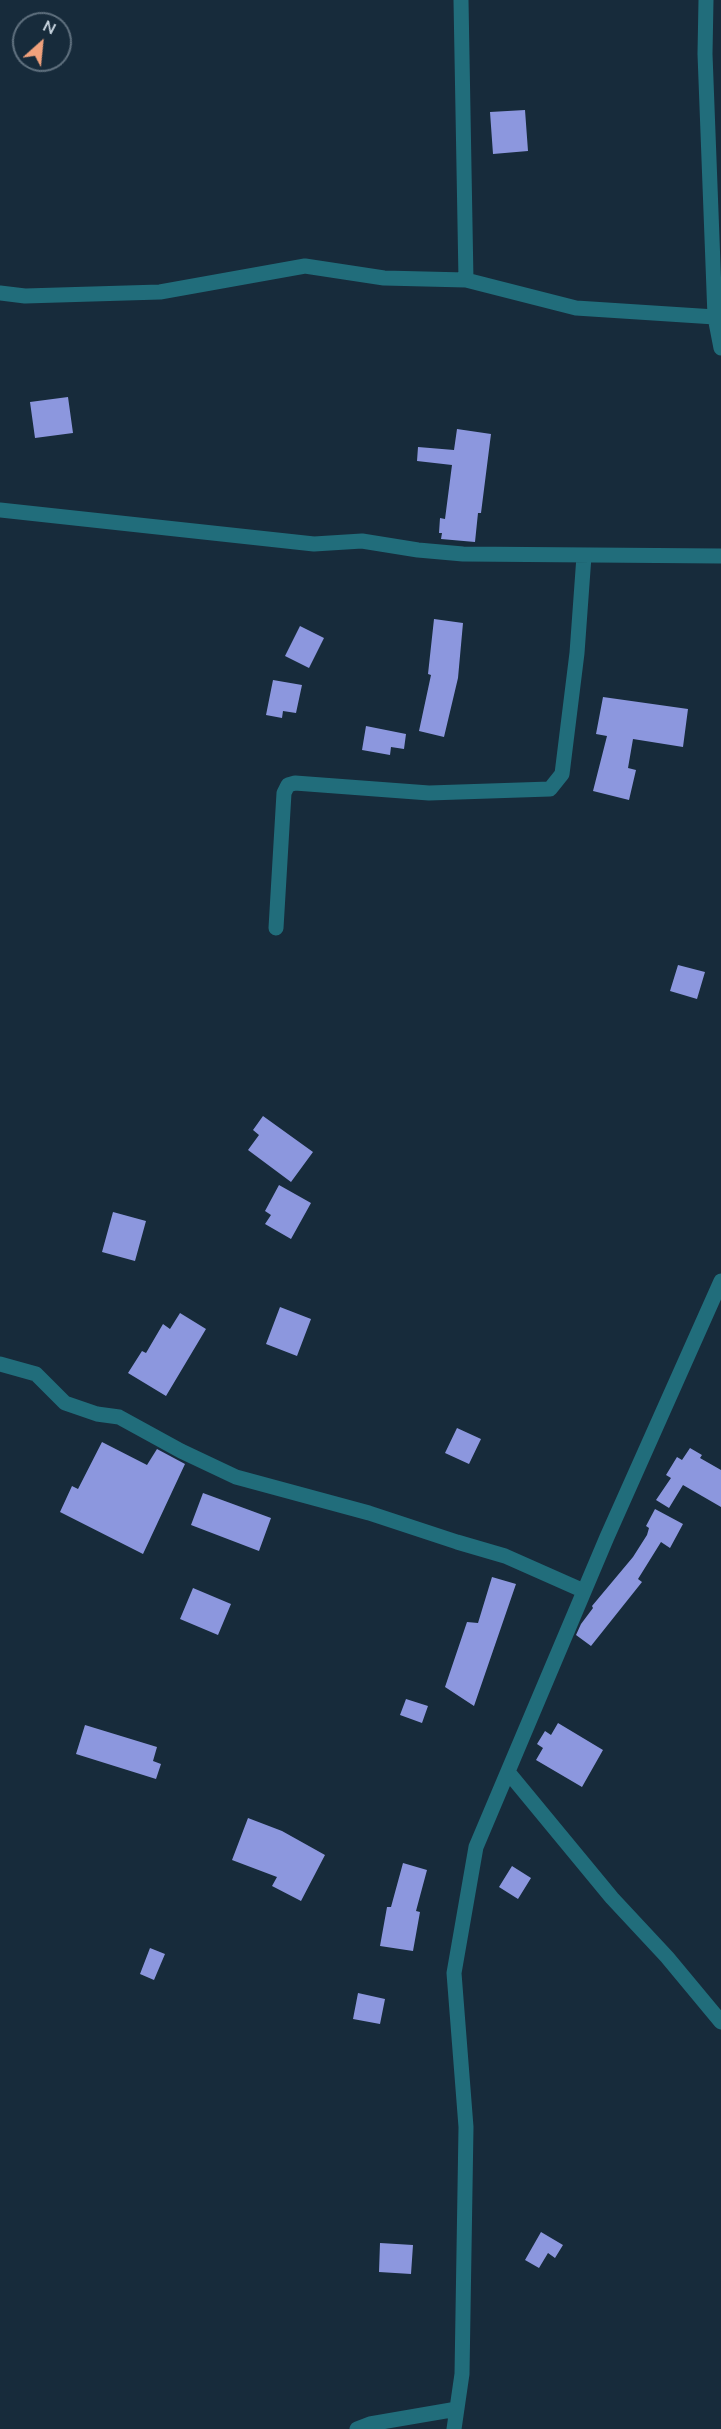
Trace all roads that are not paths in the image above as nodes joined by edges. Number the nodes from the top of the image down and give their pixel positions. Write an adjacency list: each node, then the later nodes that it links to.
1 (461, 0): 3 (street)
2 (706, 0): 5 (street)
3 (466, 280): 4 (street); 5 (street)
4 (0, 293)
5 (716, 317): 6 (street)
6 (721, 348)
7 (0, 510): 8 (street)
8 (584, 556): 9 (street); 10 (street)
9 (721, 556)
10 (276, 928)
11 (721, 1281): 13 (street)
12 (0, 1364): 13 (street)
13 (584, 1591): 14 (street)
14 (508, 1772): 15 (street); 16 (street)
15 (721, 2022)
16 (457, 2409): 17 (street); 18 (street)
17 (357, 2429)
18 (454, 2429)

